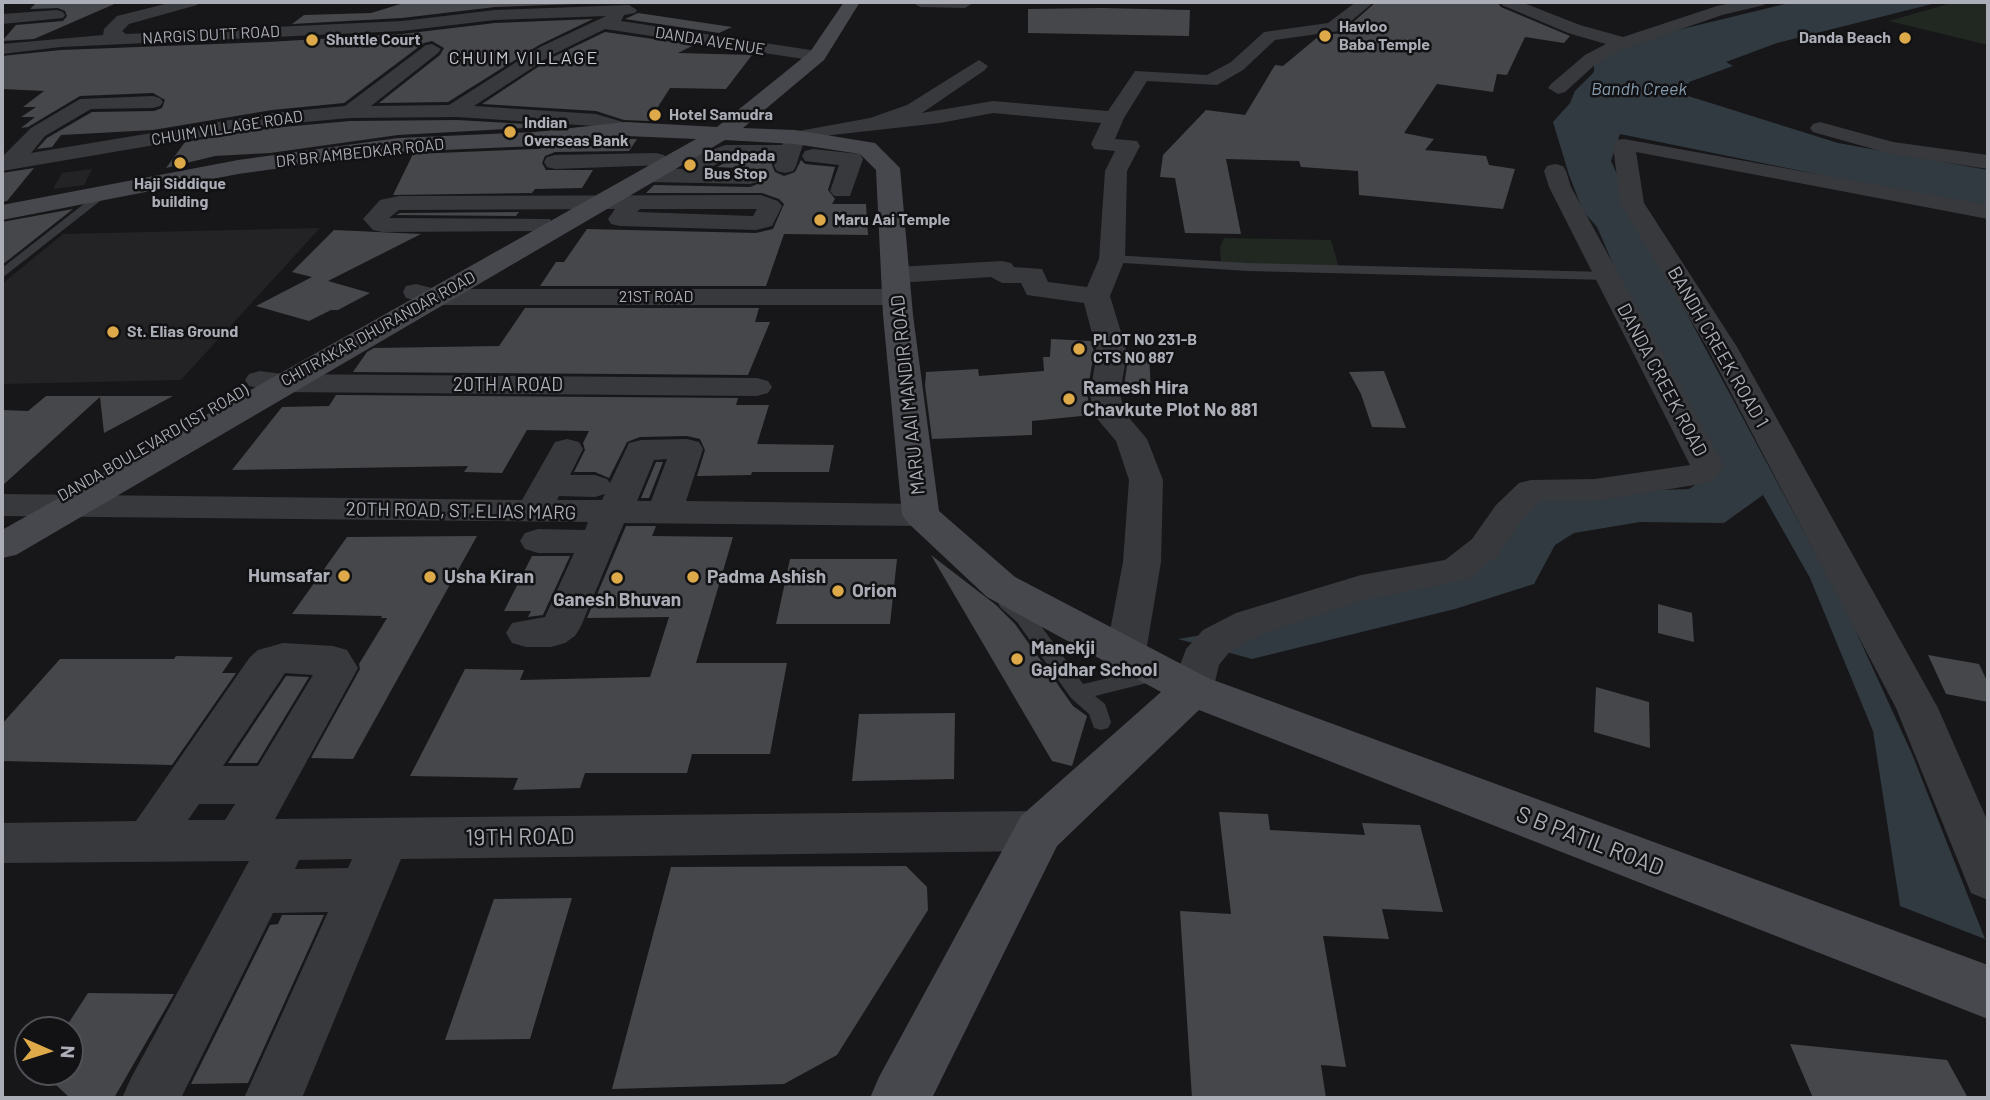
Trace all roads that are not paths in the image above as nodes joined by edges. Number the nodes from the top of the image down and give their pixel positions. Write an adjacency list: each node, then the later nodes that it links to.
1 (191, 2): 19 (street)
2 (920, 2): 6 (street)
3 (1366, 2): 31 (street)
4 (1508, 2): 21 (street)
5 (1758, 2): 18 (street)
6 (965, 3)
7 (478, 6): 10 (street); 13 (street)
8 (636, 6): 10 (street, NARGIS DUTT ROAD); 15 (street)
9 (840, 9): 24 (street)
10 (580, 12): 13 (street, NARGIS DUTT ROAD)
11 (57, 15): 14 (street)
12 (284, 16): 17 (street)
13 (458, 18): 17 (street, NARGIS DUTT ROAD)
14 (2, 19)
15 (604, 24): 24 (street, DANDA AVENUE); 29 (street)
16 (1629, 24): 18 (street)
17 (265, 32): 19 (street, NARGIS DUTT ROAD)
18 (1656, 32): 21 (street)
19 (247, 33): 20 (street, NARGIS DUTT ROAD)
20 (91, 41): 22 (street, NARGIS DUTT ROAD); 25 (street)
21 (1623, 43): 28 (street)
22 (2, 49)
23 (432, 49): 30 (street)
24 (809, 55): 27 (street)
25 (58, 63)
26 (979, 66): 32 (street)
27 (775, 84): 34 (street); 34 (street)
28 (1558, 88)
29 (453, 111): 30 (street, CHUIM VILLAGE ROAD); 35 (street); 37 (street, CHUIM VILLAGE ROAD)
30 (350, 112): 36 (street, CHUIM VILLAGE ROAD)
31 (1114, 118): 32 (street); 50 (street)
32 (873, 124): 39 (street)
33 (1820, 128): 40 (street)
34 (730, 132): 37 (street, CHITRAKAR DHURANDAR ROAD); 37 (street, DR BR AMBEDKAR ROAD); 39 (street, MARU AAI MANDIR ROAD)
35 (398, 145): 37 (street, DR BR AMBEDKAR ROAD); 45 (street, DR BR AMBEDKAR ROAD)
36 (79, 151): 41 (street, CHUIM VILLAGE ROAD); 41 (street)
37 (658, 160): 38 (street); 39 (street); 39 (street); 46 (street, CHITRAKAR DHURANDAR ROAD); 46 (street)
38 (555, 162)
39 (789, 162): 43 (street); 44 (street); 53 (street, MARU AAI MANDIR ROAD)
40 (1988, 162)
41 (7, 163)
42 (1555, 171): 52 (street, DANDA CREEK ROAD)
43 (803, 179)
44 (842, 191)
45 (103, 194): 47 (street, DR BR AMBEDKAR ROAD); 51 (lane)
46 (607, 205): 46 (street); 49 (street); 54 (street, CHITRAKAR DHURANDAR ROAD)
47 (2, 212)
48 (1988, 212): 80 (street, BANDH CREEK ROAD 1)
49 (529, 217): 49 (street); 54 (street)
50 (1112, 259): 52 (lane); 55 (street)
51 (2, 274)
52 (1607, 276): 70 (street, DANDA CREEK ROAD)
53 (897, 286): 54 (street, 21ST ROAD); 55 (street, 21ST ROAD); 63 (street, MARU AAI MANDIR ROAD)
54 (426, 295): 56 (street, CHITRAKAR DHURANDAR ROAD)
55 (1096, 296): 69 (street)
56 (271, 382): 57 (street, 20TH A ROAD); 61 (street, CHITRAKAR DHURANDAR ROAD)
57 (757, 387)
58 (568, 449): 62 (street)
59 (669, 502): 62 (street, 20TH ROAD, ST.ELIAS MARG); 62 (street); 63 (street, 20TH ROAD, ST.ELIAS MARG)
60 (2, 505): 61 (street, 20TH ROAD, ST.ELIAS MARG)
61 (59, 505): 62 (street, 20TH ROAD, ST.ELIAS MARG); 64 (street, DANDA BOULEVARD (1ST ROAD)); 65 (street, CHITRAKAR DHURANDAR ROAD)
62 (581, 514): 68 (street)
63 (921, 515): 67 (street, MARU AAI MANDIR ROAD)
64 (2, 530)
65 (2, 546)
66 (964, 567): 67 (lane)
67 (1035, 614): 69 (street, MARU AAI MANDIR ROAD); 71 (lane)
68 (526, 633)
69 (1126, 652): 70 (street, MARU AAI MANDIR ROAD)
70 (1177, 681): 71 (lane); 75 (street); 83 (street, S B PATIL ROAD)
71 (1078, 693): 72 (lane)
72 (1101, 722)
73 (184, 785): 74 (street); 74 (street); 78 (street)
74 (271, 785): 77 (street)
75 (1039, 831): 76 (street, 19TH ROAD); 86 (street)
76 (385, 839): 77 (street, 19TH ROAD); 81 (street)
77 (261, 841): 78 (street, 19TH ROAD); 82 (street)
78 (148, 842): 79 (street, 19TH ROAD)
79 (2, 843)
80 (1988, 878)
81 (364, 890): 82 (street); 85 (street)
82 (259, 891): 84 (street)
83 (1988, 992)
84 (151, 1098)
85 (273, 1098)
86 (900, 1098)

